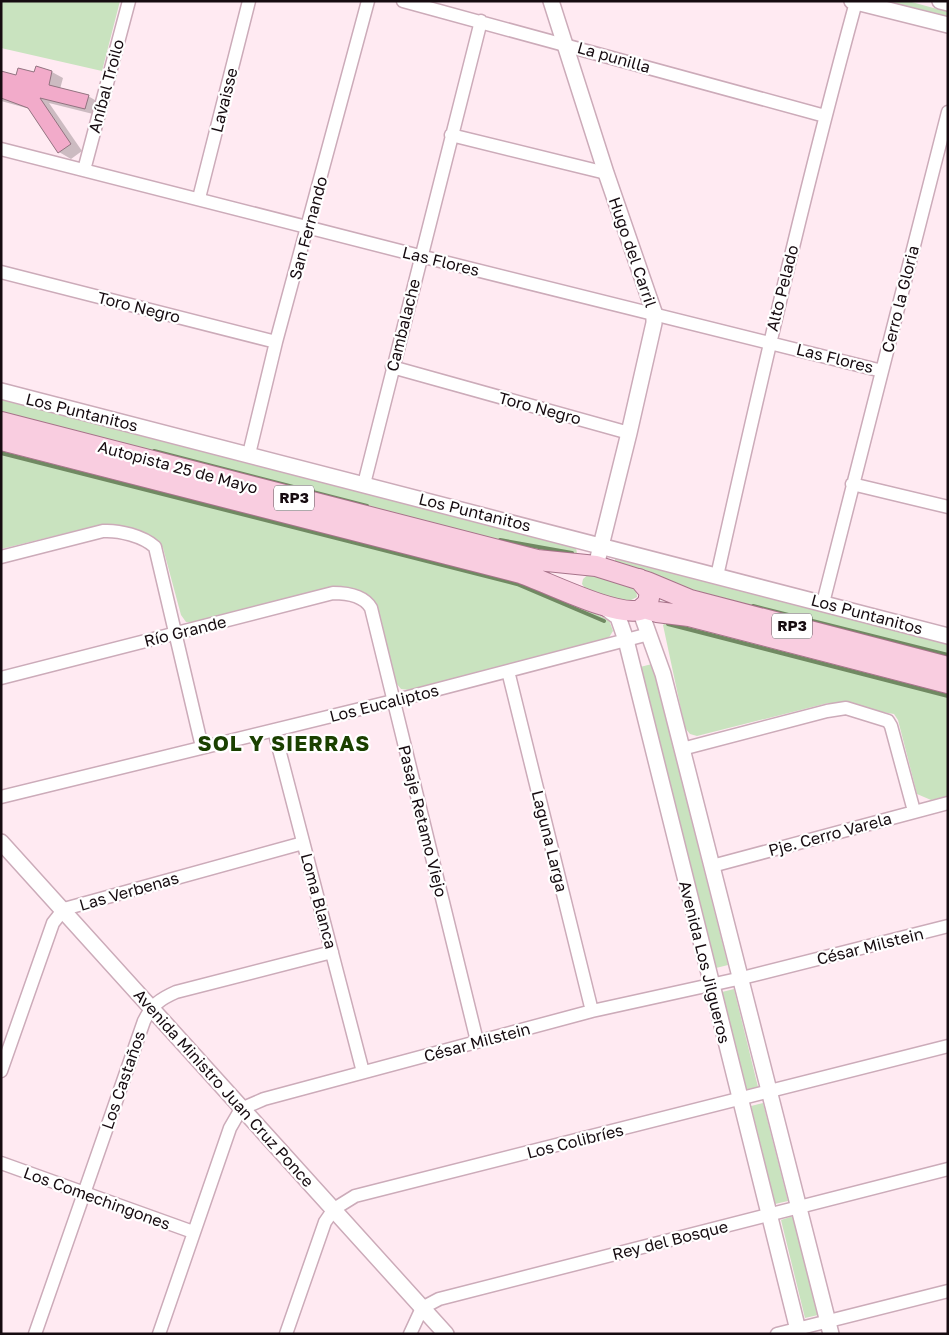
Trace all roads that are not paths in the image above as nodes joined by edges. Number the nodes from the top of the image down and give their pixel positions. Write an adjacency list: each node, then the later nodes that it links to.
1 (129, 1): 17 (street, Aníbal Troilo)
2 (249, 1): 19 (street, Lavaisse)
3 (368, 1): 20 (street, San Fernando)
4 (403, 1): 9 (street, La punilla)
5 (551, 1): 11 (street, Hugo del Carril)
6 (940, 1): 8 (street)
7 (854, 2): 10 (street); 13 (street, Alto Pelado)
8 (948, 3)
9 (481, 21): 11 (street, La punilla); 14 (street, Cambalache)
10 (948, 25)
11 (564, 44): 13 (street, La punilla); 18 (street, Hugo del Carril)
12 (948, 112): 15 (street, Cerro la Gloria)
13 (825, 116): 25 (street, Alto Pelado)
14 (451, 134): 18 (street); 21 (street, Cambalache)
15 (944, 144): 27 (street, Cerro la Gloria)
16 (1, 149): 17 (street, Las Flores)
17 (84, 170): 19 (street, Las Flores)
18 (606, 174): 23 (street, Hugo del Carril)
19 (199, 198): 20 (street, Las Flores)
20 (308, 227): 21 (street, Las Flores); 24 (street, San Fernando)
21 (420, 256): 23 (street, Las Flores); 26 (street, Cambalache)
22 (1, 272): 24 (street, Toro Negro)
23 (654, 312): 25 (street, Las Flores); 30 (street, Hugo del Carril)
24 (276, 342): 32 (street, San Fernando)
25 (769, 342): 27 (street, Las Flores); 39 (street, Alto Pelado)
26 (392, 367): 30 (street, Toro Negro); 33 (street, Cambalache)
27 (882, 370): 34 (street, Cerro la Gloria)
28 (1, 391): 32 (street, Los Puntanitos)
29 (1, 422): 38 (main road, Autopista 25 de Mayo / RP3)
30 (629, 433): 36 (street, Hugo del Carril)
31 (1, 440): 41 (main road, Autopista 25 de Mayo / RP3)
32 (249, 454): 33 (street, Los Puntanitos)
33 (364, 484): 36 (street, Los Puntanitos)
34 (852, 484): 35 (street); 43 (street, Cerro la Gloria)
35 (948, 507)
36 (600, 545): 38 (street, Hugo del Carril); 39 (street, Los Puntanitos)
37 (1, 556): 45 (street)
38 (592, 565): 40 (main road, RP3); 41 (main road)
39 (717, 576): 43 (street, Los Puntanitos)
40 (639, 579): 44 (main road); 49 (main road, RP3)
41 (588, 600): 44 (main road, RP3); 48 (street, Avenida Los Jilgueros)
42 (367, 602): 45 (street, Río Grande); 53 (street, Pasaje Retamo Viejo)
43 (823, 603): 47 (street, Los Puntanitos)
44 (642, 609): 46 (street, Avenida Los Jilgueros); 52 (main road, RP3)
45 (176, 634): 51 (street, Río Grande); 55 (street)
46 (650, 634): 48 (street, Los Eucaliptos); 56 (street, Avenida Los Jilgueros)
47 (948, 636)
48 (626, 640): 50 (street, Los Eucaliptos); 67 (street, Avenida Los Jilgueros)
49 (948, 666)
50 (508, 671): 53 (street, Los Eucaliptos); 69 (street, Laguna Larga)
51 (1, 678)
52 (948, 683)
53 (393, 701): 54 (street, Los Eucaliptos); 70 (street, Pasaje Retamo Viejo)
54 (274, 730): 55 (street, Los Eucaliptos); 61 (street, Loma Blanca)
55 (202, 747): 57 (street, Los Eucaliptos)
56 (682, 749): 59 (street); 62 (street, Avenida Los Jilgueros)
57 (1, 797)
58 (948, 803): 59 (street, Pje. Cerro Varela)
59 (914, 812): 62 (street, Pje. Cerro Varela)
60 (1, 842): 63 (street, Avenida Ministro Juan Cruz Ponce)
61 (304, 843): 63 (street, Las Verbenas); 65 (street, Loma Blanca)
62 (712, 866): 66 (street, Avenida Los Jilgueros)
63 (64, 909): 68 (street, Avenida Ministro Juan Cruz Ponce); 72 (street, Las Verbenas)
64 (948, 926): 66 (street, César Milstein)
65 (332, 952): 68 (street); 73 (street, Loma Blanca)
66 (742, 978): 67 (street, César Milstein); 74 (street, Avenida Los Jilgueros)
67 (710, 984): 69 (street, César Milstein); 75 (street, Avenida Los Jilgueros)
68 (151, 1006): 76 (street, Avenida Ministro Juan Cruz Ponce); 79 (street, Los Castaños)
69 (592, 1011): 70 (street, César Milstein)
70 (477, 1041): 73 (street, César Milstein)
71 (948, 1046): 74 (street, Los Colibríes)
72 (1, 1071)
73 (363, 1072): 76 (street, César Milstein)
74 (769, 1093): 75 (street, Los Colibríes); 80 (street, Avenida Los Jilgueros)
75 (739, 1100): 81 (street, Los Colibríes); 82 (street, Avenida Los Jilgueros)
76 (241, 1110): 81 (street, Avenida Ministro Juan Cruz Ponce); 83 (street)
77 (1, 1163): 79 (street, Los Comechingones)
78 (948, 1169): 80 (street, Rey del Bosque)
79 (83, 1193): 83 (street, Los Comechingones); 88 (street, Los Castaños)
80 (799, 1207): 82 (street, Rey del Bosque); 86 (street, Avenida Los Jilgueros)
81 (334, 1209): 85 (street, Avenida Ministro Juan Cruz Ponce); 90 (street)
82 (770, 1215): 85 (street, Rey del Bosque); 87 (street, Avenida Los Jilgueros)
83 (193, 1232): 89 (street)
84 (948, 1291): 86 (street)
85 (422, 1308): 91 (street); 92 (street, Avenida Ministro Juan Cruz Ponce)
86 (829, 1328): 87 (street)
87 (798, 1331): 93 (street)
88 (35, 1334)
89 (159, 1334)
90 (286, 1334)
91 (410, 1334)
92 (446, 1334)
93 (777, 1334)

